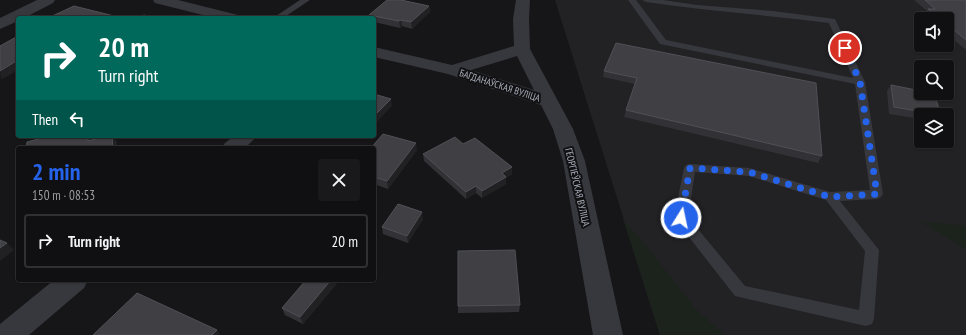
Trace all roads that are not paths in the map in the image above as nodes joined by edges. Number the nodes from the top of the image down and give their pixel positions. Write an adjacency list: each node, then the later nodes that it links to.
1 (48, 0): 9 (street)
2 (160, 0): 7 (street)
3 (306, 0): 8 (lane)
4 (523, 0): 10 (street, ГЕОРГІЕЎСКАЯ ВУЛІЦА)
5 (632, 0): 13 (lane)
6 (646, 0): 13 (lane)
7 (225, 16)
8 (281, 16)
9 (0, 24)
10 (522, 48): 12 (street, БАГДАНАЎСКАЯ ВУЛІЦА); 14 (street, ГЕОРГІЕЎСКАЯ ВУЛІЦА)
11 (376, 52): 12 (street, БАГДАНАЎСКАЯ ВУЛІЦА)
12 (453, 70): 14 (street, БАГДАНАЎСКАЯ ВУЛІЦА)
13 (860, 82): 17 (lane)
14 (548, 100): 20 (street, ГЕОРГІЕЎСКАЯ ВУЛІЦА)
15 (244, 138): 16 (street)
16 (234, 146)
17 (830, 197): 17 (lane)
18 (72, 282): 19 (street)
19 (8, 335)
20 (608, 335)

